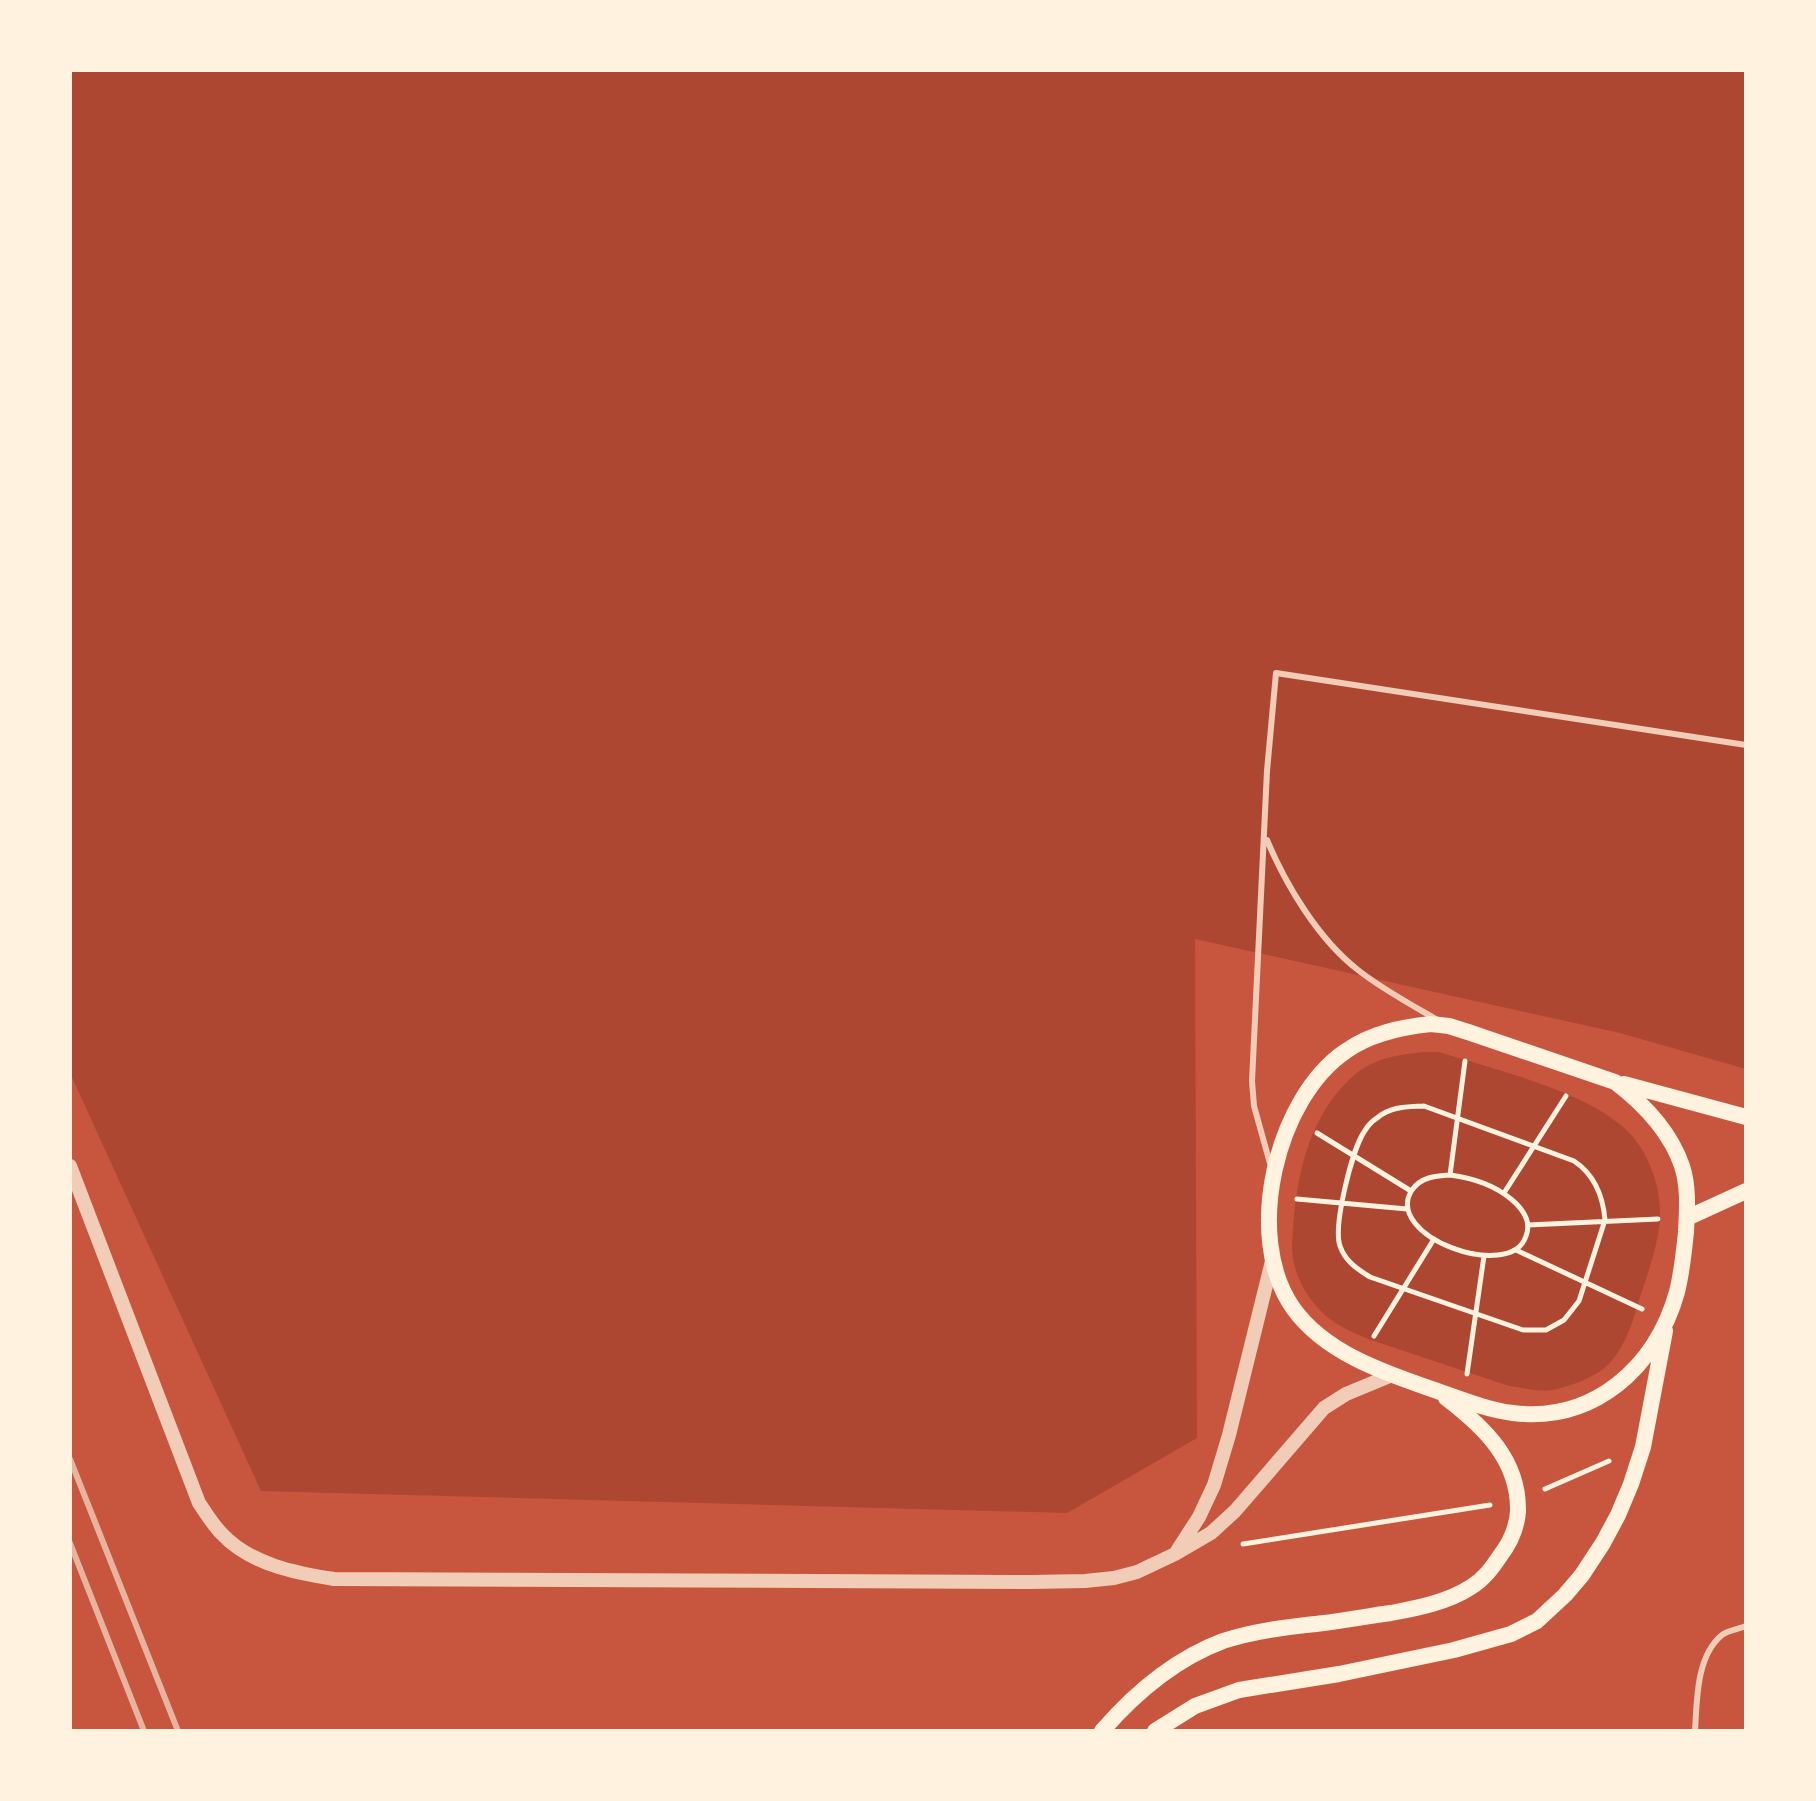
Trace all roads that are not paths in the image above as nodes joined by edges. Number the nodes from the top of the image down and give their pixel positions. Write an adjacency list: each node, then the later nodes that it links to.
1 (1746, 745): 2 (lane)
2 (1265, 836): 3 (lane); 7 (lane)
3 (1449, 1026): 4 (main road); 7 (main road)
4 (1615, 1082): 5 (main road); 9 (main road)
5 (1746, 1117)
6 (70, 1166): 14 (street)
7 (1273, 1175): 10 (main road)
8 (1746, 1191): 9 (main road)
9 (1687, 1218): 11 (main road)
10 (1273, 1257): 12 (main road); 14 (street)
11 (1667, 1320): 13 (main road); 17 (main road)
12 (1392, 1375): 13 (main road); 14 (street)
13 (1436, 1390): 16 (main road)
14 (1175, 1554)
15 (1746, 1626): 18 (lane)
16 (1102, 1731)
17 (1155, 1731)
18 (1695, 1731)

